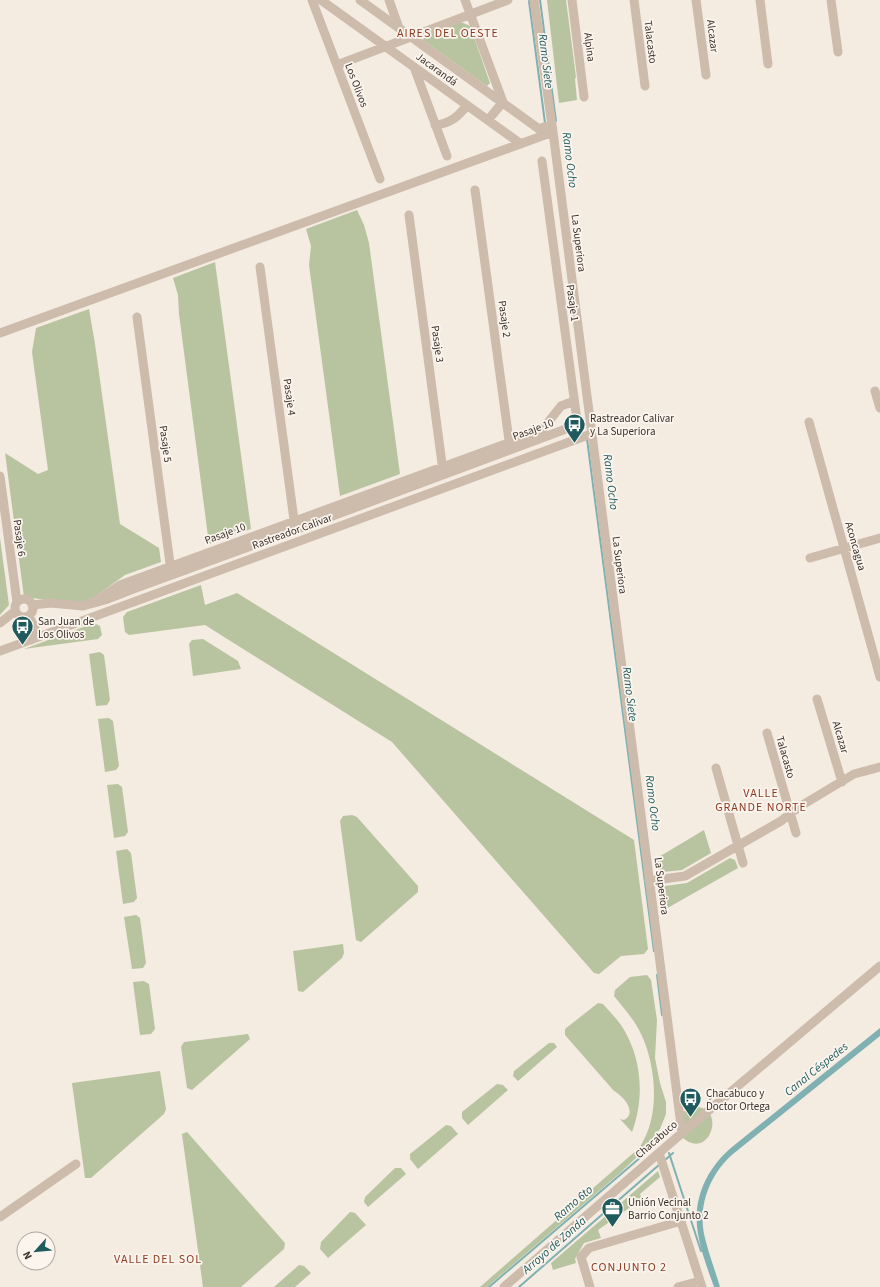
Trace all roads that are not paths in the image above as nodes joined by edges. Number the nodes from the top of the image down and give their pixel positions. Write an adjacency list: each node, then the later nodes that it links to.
1 (312, 0): 19 (street, Los Olivos)
2 (321, 0): 16 (street, Jacarandá)
3 (361, 0): 14 (street, Jacarandá)
4 (389, 0): 14 (street)
5 (465, 0): 13 (street)
6 (508, 0): 13 (street)
7 (534, 0): 28 (street, La Superiora)
8 (572, 0): 23 (street, Alpina)
9 (634, 0): 22 (street, Talacasto)
10 (696, 0): 21 (street, Alcazar)
11 (760, 0): 18 (street)
12 (831, 0): 17 (street)
13 (470, 14): 15 (street); 24 (street)
14 (400, 28): 15 (street, Jacarandá)
15 (411, 36): 16 (street); 24 (street, Jacarandá)
16 (385, 46): 19 (street); 20 (street, Jacarandá)
17 (838, 52)
18 (768, 64)
19 (337, 65): 32 (street, Los Olivos)
20 (414, 67): 25 (street, Jacarandá); 27 (street)
21 (706, 75)
22 (645, 86)
23 (584, 97)
24 (503, 102): 26 (street); 28 (street, Jacarandá)
25 (467, 105): 26 (street, Jacarandá); 27 (street)
26 (488, 120): 29 (street, Jacarandá)
27 (435, 125): 30 (street)
28 (552, 128): 29 (street); 42 (street, La Superiora)
29 (521, 144): 37 (street)
30 (447, 156)
31 (542, 162): 39 (street, Pasaje 1)
32 (380, 179)
33 (475, 190): 43 (street, Pasaje 2)
34 (409, 216): 44 (street, Pasaje 3)
35 (260, 267): 46 (street, Pasaje 4)
36 (136, 317): 50 (street, Pasaje 5)
37 (0, 332)
38 (875, 391): 40 (street)
39 (574, 401): 43 (street, Pasaje 10); 43 (street, Pasaje 10)
40 (880, 408)
41 (809, 422): 48 (street, Aconcagua)
42 (591, 434): 54 (street, Rastreador Calivar); 67 (street, La Superiora)
43 (510, 446): 44 (street, Pasaje 10)
44 (443, 471): 46 (street, Pasaje 10)
45 (0, 476): 52 (street, Pasaje 6)
46 (295, 526): 50 (street, Pasaje 10)
47 (880, 538): 48 (street)
48 (844, 548): 49 (street); 56 (street, Aconcagua)
49 (810, 558)
50 (171, 570): 51 (street, Pasaje 10)
51 (32, 605): 52 (street); 52 (street, Pasaje 10)
52 (21, 611): 53 (street); 54 (street, Pasaje 6)
53 (0, 623)
54 (35, 638): 55 (street, Rastreador Calivar)
55 (0, 650)
56 (877, 654): 57 (street, Aconcagua)
57 (880, 677)
58 (818, 699): 62 (street, Alcazar)
59 (767, 734): 63 (street, Talacasto)
60 (880, 767): 62 (street)
61 (716, 768): 65 (street)
62 (842, 782): 63 (street)
63 (790, 814): 64 (street, Talacasto); 65 (street)
64 (796, 833)
65 (738, 846): 66 (street); 67 (street)
66 (743, 863)
67 (649, 881): 69 (street, La Superiora)
68 (880, 966): 69 (street, Chacabuco)
69 (682, 1133): 70 (street, Chacabuco)
70 (661, 1159): 73 (street); 75 (street, Chacabuco)
71 (76, 1164): 72 (street)
72 (0, 1217)
73 (681, 1221): 74 (street); 76 (street)
74 (701, 1284): 77 (street)
75 (504, 1287)
76 (590, 1287)
77 (678, 1287)

